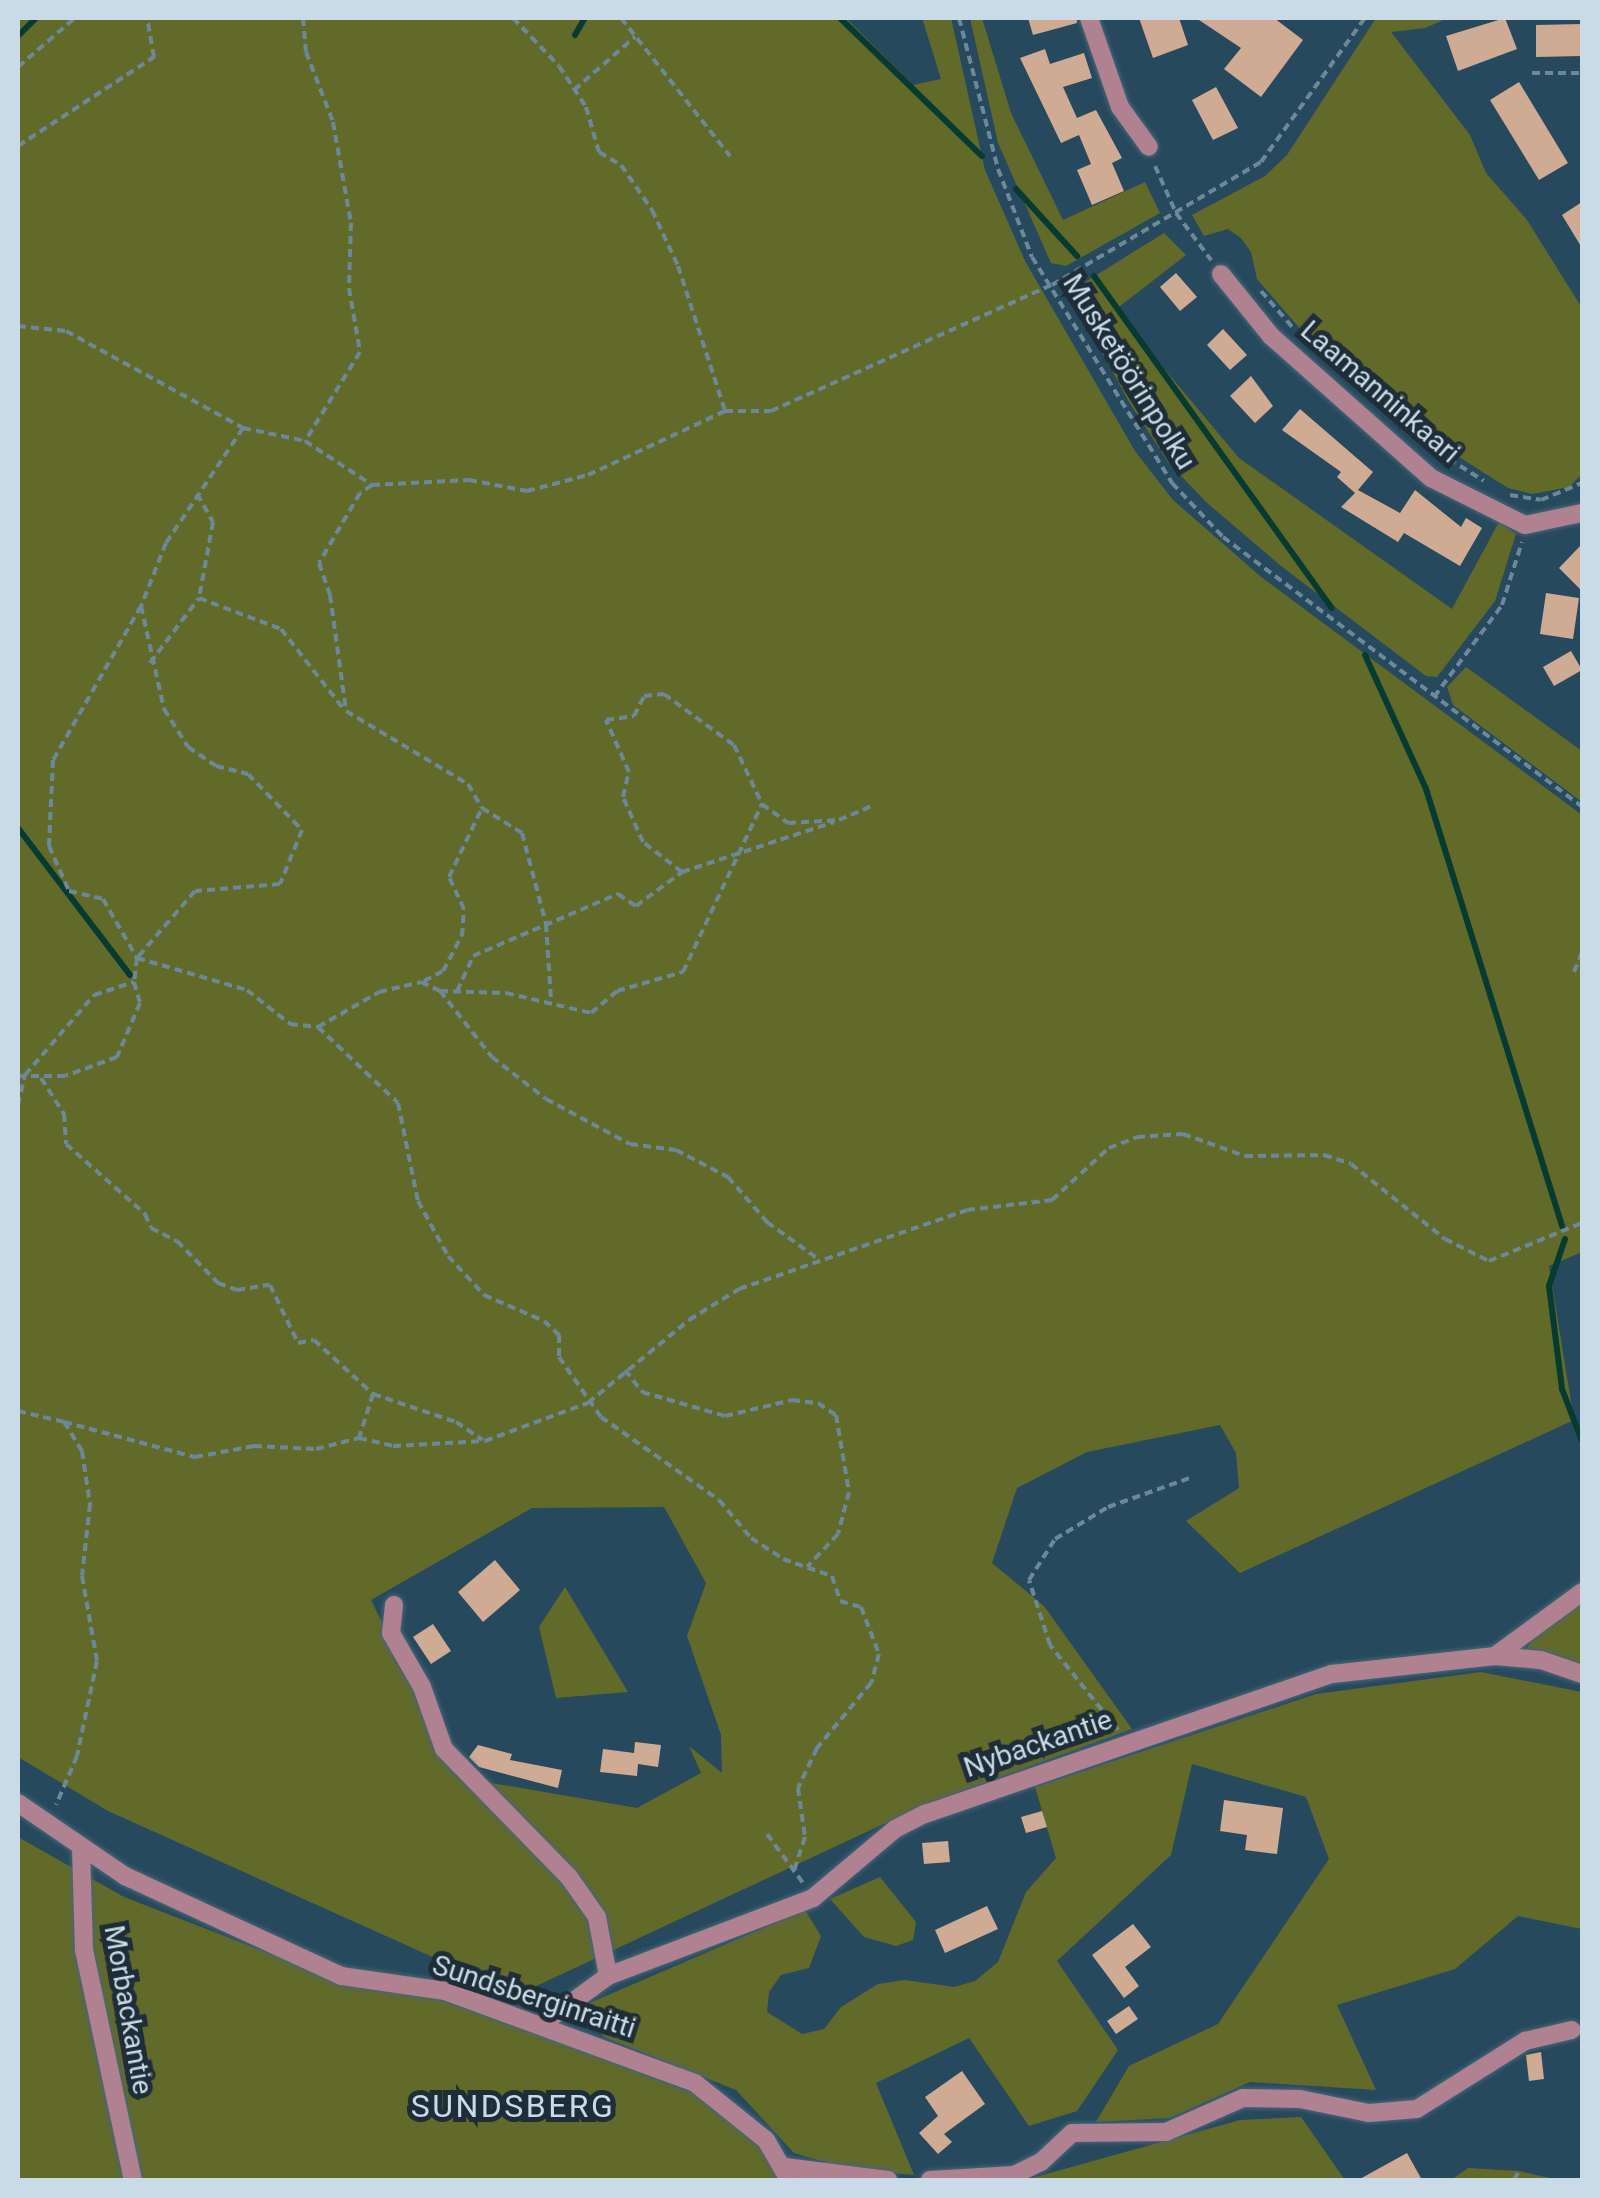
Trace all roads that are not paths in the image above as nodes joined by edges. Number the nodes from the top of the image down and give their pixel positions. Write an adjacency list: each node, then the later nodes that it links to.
1 (1089, 18): 2 (street)
2 (1148, 147)
3 (1221, 274): 4 (street, Laamanninkaari)
4 (1582, 513)
5 (1582, 1592): 7 (street)
6 (394, 1605): 11 (street)
7 (1495, 1656): 8 (street, Nybackantie); 11 (street, Nybackantie)
8 (1582, 1674)
9 (18, 1803): 10 (street, Sundsberginraitti)
10 (81, 1849): 12 (street, Sundsberginraitti); 15 (street, Morbackantie)
11 (608, 1976): 12 (street, Nybackantie)
12 (542, 2024): 14 (street, Sundsberginraitti)
13 (1572, 2030): 17 (street)
14 (787, 2174): 16 (street)
15 (133, 2180)
16 (888, 2180)
17 (930, 2180)

